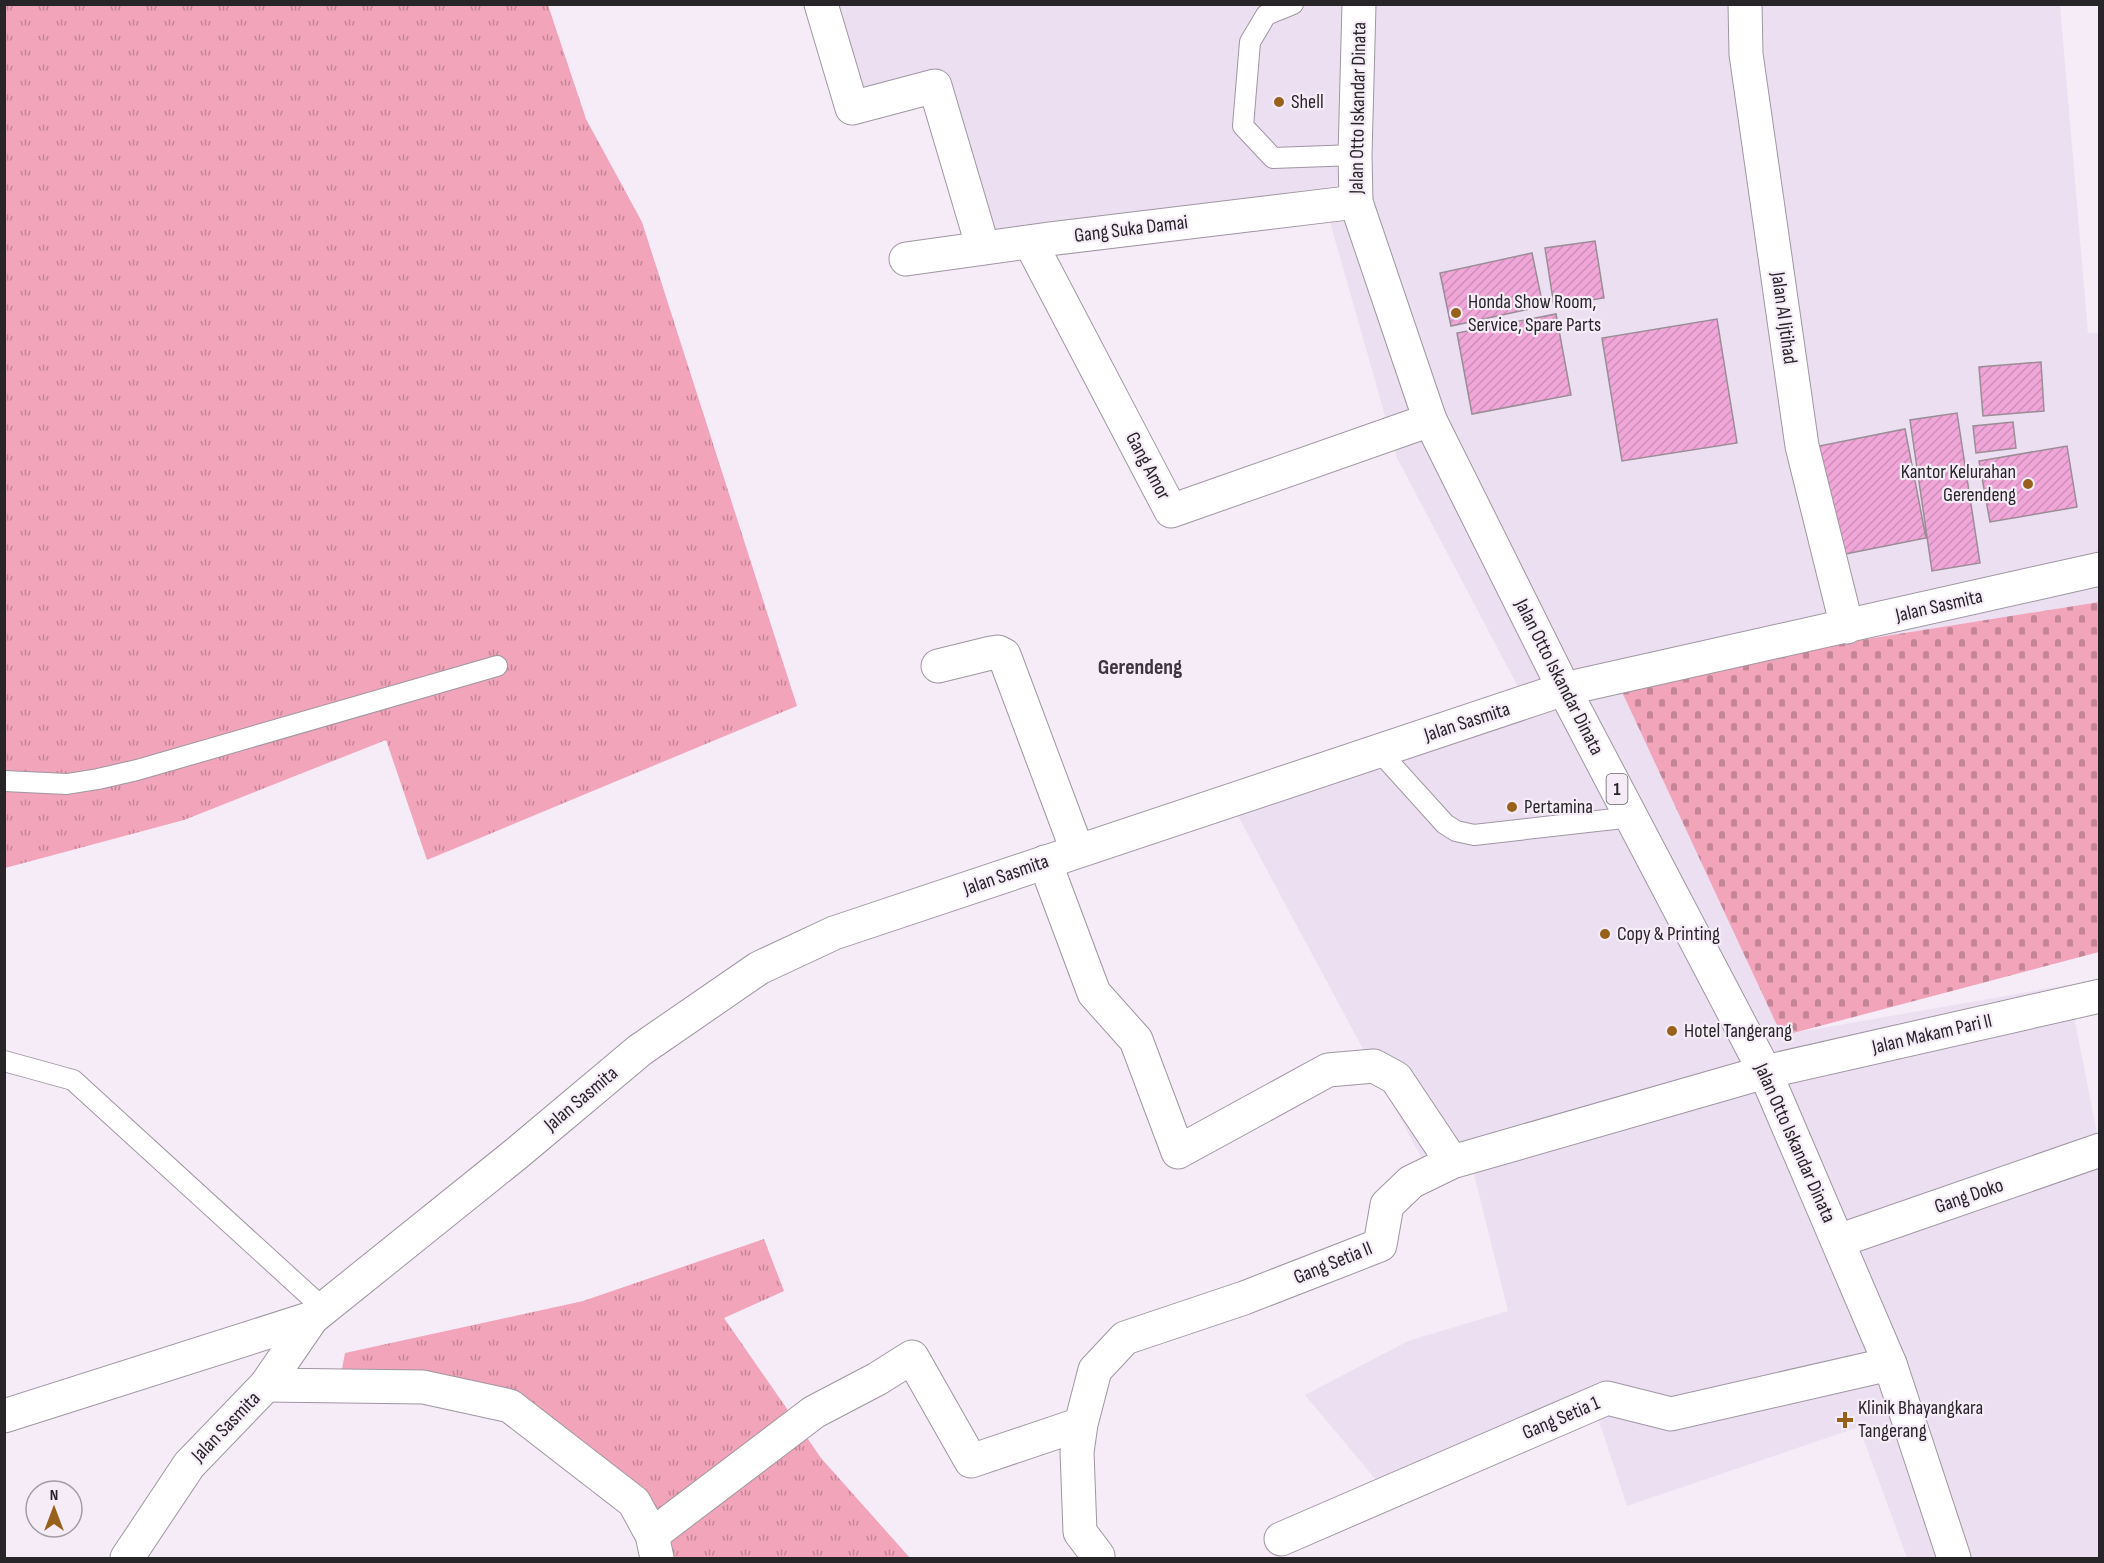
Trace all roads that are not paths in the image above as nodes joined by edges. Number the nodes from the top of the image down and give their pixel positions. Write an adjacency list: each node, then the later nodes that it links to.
1 (821, 4): 8 (main road)
2 (1293, 4): 5 (lane)
3 (1359, 4): 5 (main road, Jalan Otto Iskandar Dinata / 1)
4 (1745, 4): 12 (main road, Jalan Al Ijtihad)
5 (1355, 155): 6 (main road, Jalan Otto Iskandar Dinata / 1)
6 (1356, 202): 7 (main road, Gang Suka Damai); 10 (main road, Jalan Otto Iskandar Dinata / 1)
7 (1030, 242): 8 (main road, Gang Suka Damai); 10 (main road, Gang Amor)
8 (983, 248): 9 (main road, Gang Suka Damai)
9 (906, 260)
10 (1430, 420): 15 (main road, Jalan Otto Iskandar Dinata / 1)
11 (2100, 569): 12 (main road, Jalan Sasmita)
12 (1846, 627): 15 (main road, Jalan Sasmita)
13 (497, 666): 17 (lane)
14 (938, 666): 19 (main road)
15 (1564, 690): 16 (main road, Jalan Sasmita); 18 (main road, Jalan Otto Iskandar Dinata / 1)
16 (1379, 751): 18 (lane); 19 (main road, Jalan Sasmita)
17 (4, 781)
18 (1632, 817): 23 (main road, Jalan Otto Iskandar Dinata / 1)
19 (1077, 850): 20 (main road, Jalan Sasmita)
20 (1046, 862): 25 (main road); 27 (main road, Jalan Sasmita)
21 (2100, 996): 23 (main road, Jalan Makam Pari II)
22 (4, 1061): 27 (lane)
23 (1765, 1072): 25 (main road, Gang Setia II); 26 (main road, Jalan Otto Iskandar Dinata / 1)
24 (2100, 1150): 26 (main road, Gang Doko)
25 (1452, 1162): 31 (main road, Gang Setia II)
26 (1838, 1241): 28 (main road, Jalan Otto Iskandar Dinata / 1)
27 (311, 1324): 29 (main road, Jalan Sasmita); 30 (main road)
28 (1890, 1364): 32 (main road, Gang Setia 1); 36 (main road, Jalan Otto Iskandar Dinata / 1)
29 (271, 1379): 33 (main road); 35 (main road, Jalan Sasmita)
30 (4, 1416)
31 (1081, 1424): 33 (main road); 34 (main road, Gang Setia II)
32 (1281, 1539)
33 (655, 1547)
34 (1098, 1556)
35 (127, 1558)
36 (1954, 1558)

